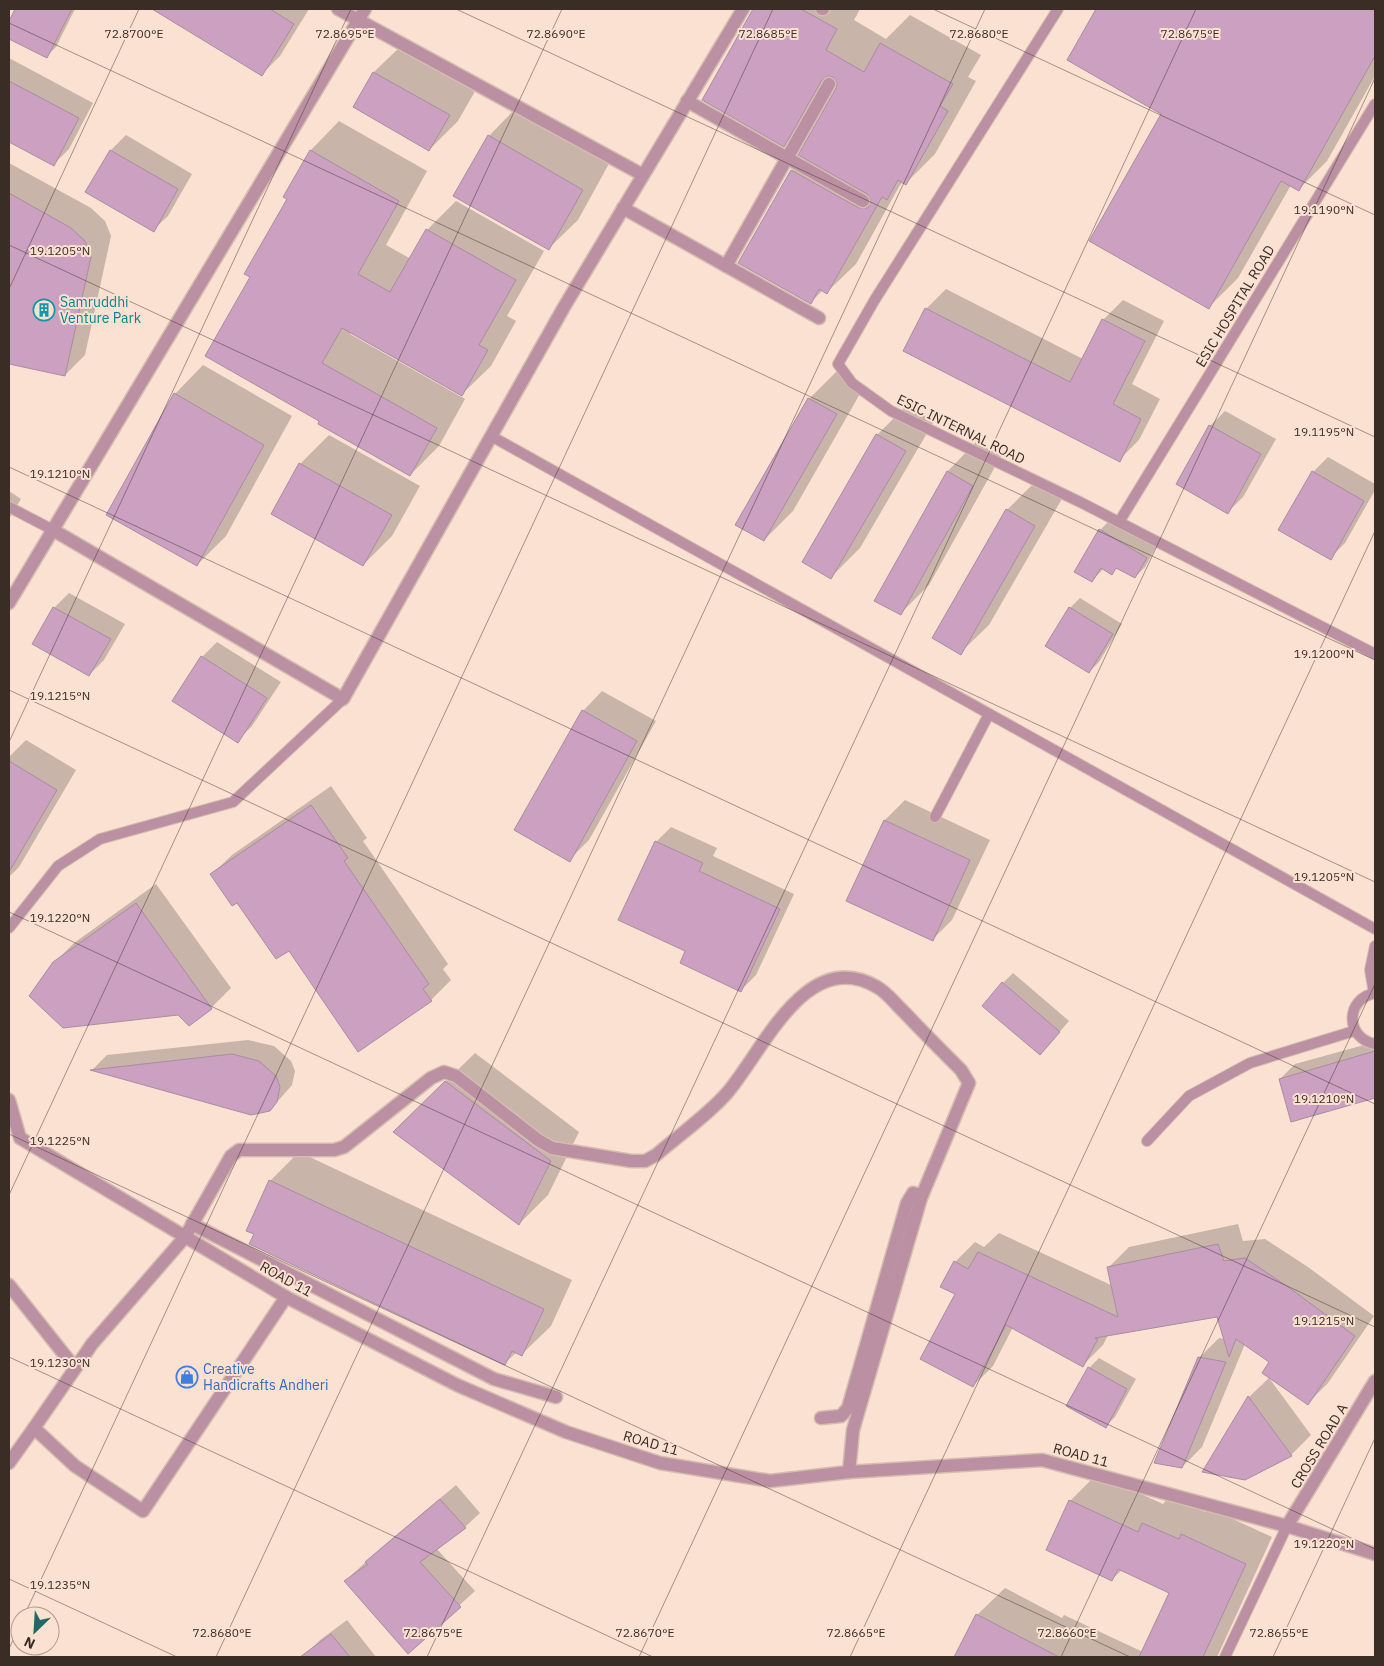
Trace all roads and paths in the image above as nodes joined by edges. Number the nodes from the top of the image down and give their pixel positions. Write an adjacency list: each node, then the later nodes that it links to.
1 (338, 9): 4 (street)
2 (743, 9): 6 (street)
3 (1058, 9): 16 (lane, ESIC INTERNAL ROAD)
4 (362, 14): 9 (street); 17 (street)
5 (829, 84): 8 (street)
6 (687, 101): 8 (street); 9 (street)
7 (1375, 104): 16 (lane, ESIC HOSPITAL ROAD)
8 (787, 158): 10 (street); 12 (street)
9 (643, 175): 11 (street)
10 (863, 201)
11 (623, 208): 12 (street); 14 (street)
12 (726, 266): 13 (street)
13 (819, 318)
14 (491, 436): 20 (street); 21 (lane)
15 (9, 507): 17 (lane)
16 (1119, 522): 19 (lane, ESIC INTERNAL ROAD)
17 (53, 530): 18 (street); 20 (street)
18 (9, 603)
19 (1375, 654)
20 (343, 699): 23 (lane)
21 (989, 714): 22 (lane); 24 (lane)
22 (935, 818)
23 (9, 928)
24 (1375, 929)
25 (1375, 946): 26 (lane)
26 (1375, 993): 27 (lane)
27 (1354, 1031): 28 (lane); 30 (lane)
28 (1375, 1044)
29 (9, 1100): 33 (street, ROAD 11)
30 (1148, 1141)
31 (922, 1195): 32 (street); 39 (street); 42 (street)
32 (192, 1224): 33 (street); 38 (street)
33 (184, 1237): 35 (street, ROAD 11); 36 (street)
34 (9, 1285): 36 (street)
35 (286, 1297): 40 (street); 42 (street, ROAD 11)
36 (76, 1368): 40 (street)
37 (1375, 1381): 43 (street, CROSS ROAD A)
38 (556, 1397)
39 (821, 1418)
40 (34, 1428): 41 (street)
41 (9, 1463)
42 (848, 1472): 43 (street, ROAD 11)
43 (1288, 1526): 44 (street, ROAD 11); 45 (lane)
44 (1375, 1554)
45 (1226, 1657)

